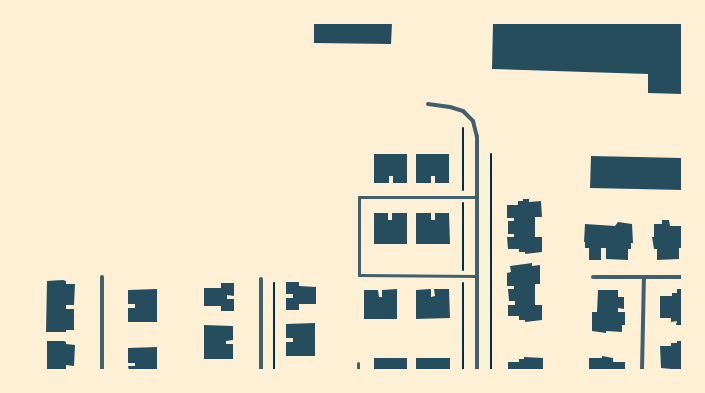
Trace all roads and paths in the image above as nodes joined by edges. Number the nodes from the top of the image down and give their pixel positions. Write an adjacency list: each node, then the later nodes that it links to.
1 (428, 104): 5 (street)
2 (463, 128): 4 (path)
3 (491, 154): 21 (path)
4 (463, 197): 5 (lane); 6 (path); 6 (lane)
5 (477, 197): 7 (street)
6 (463, 276): 7 (lane); 19 (path)
7 (477, 276): 20 (street)
8 (102, 277): 15 (street)
9 (594, 277): 10 (street)
10 (644, 277): 11 (street); 22 (street)
11 (682, 277)
12 (261, 279): 16 (street)
13 (274, 283): 17 (path)
14 (358, 363): 18 (lane)
15 (102, 370)
16 (261, 370)
17 (274, 370)
18 (358, 370)
19 (463, 370)
20 (477, 370)
21 (491, 370)
22 (642, 370)

